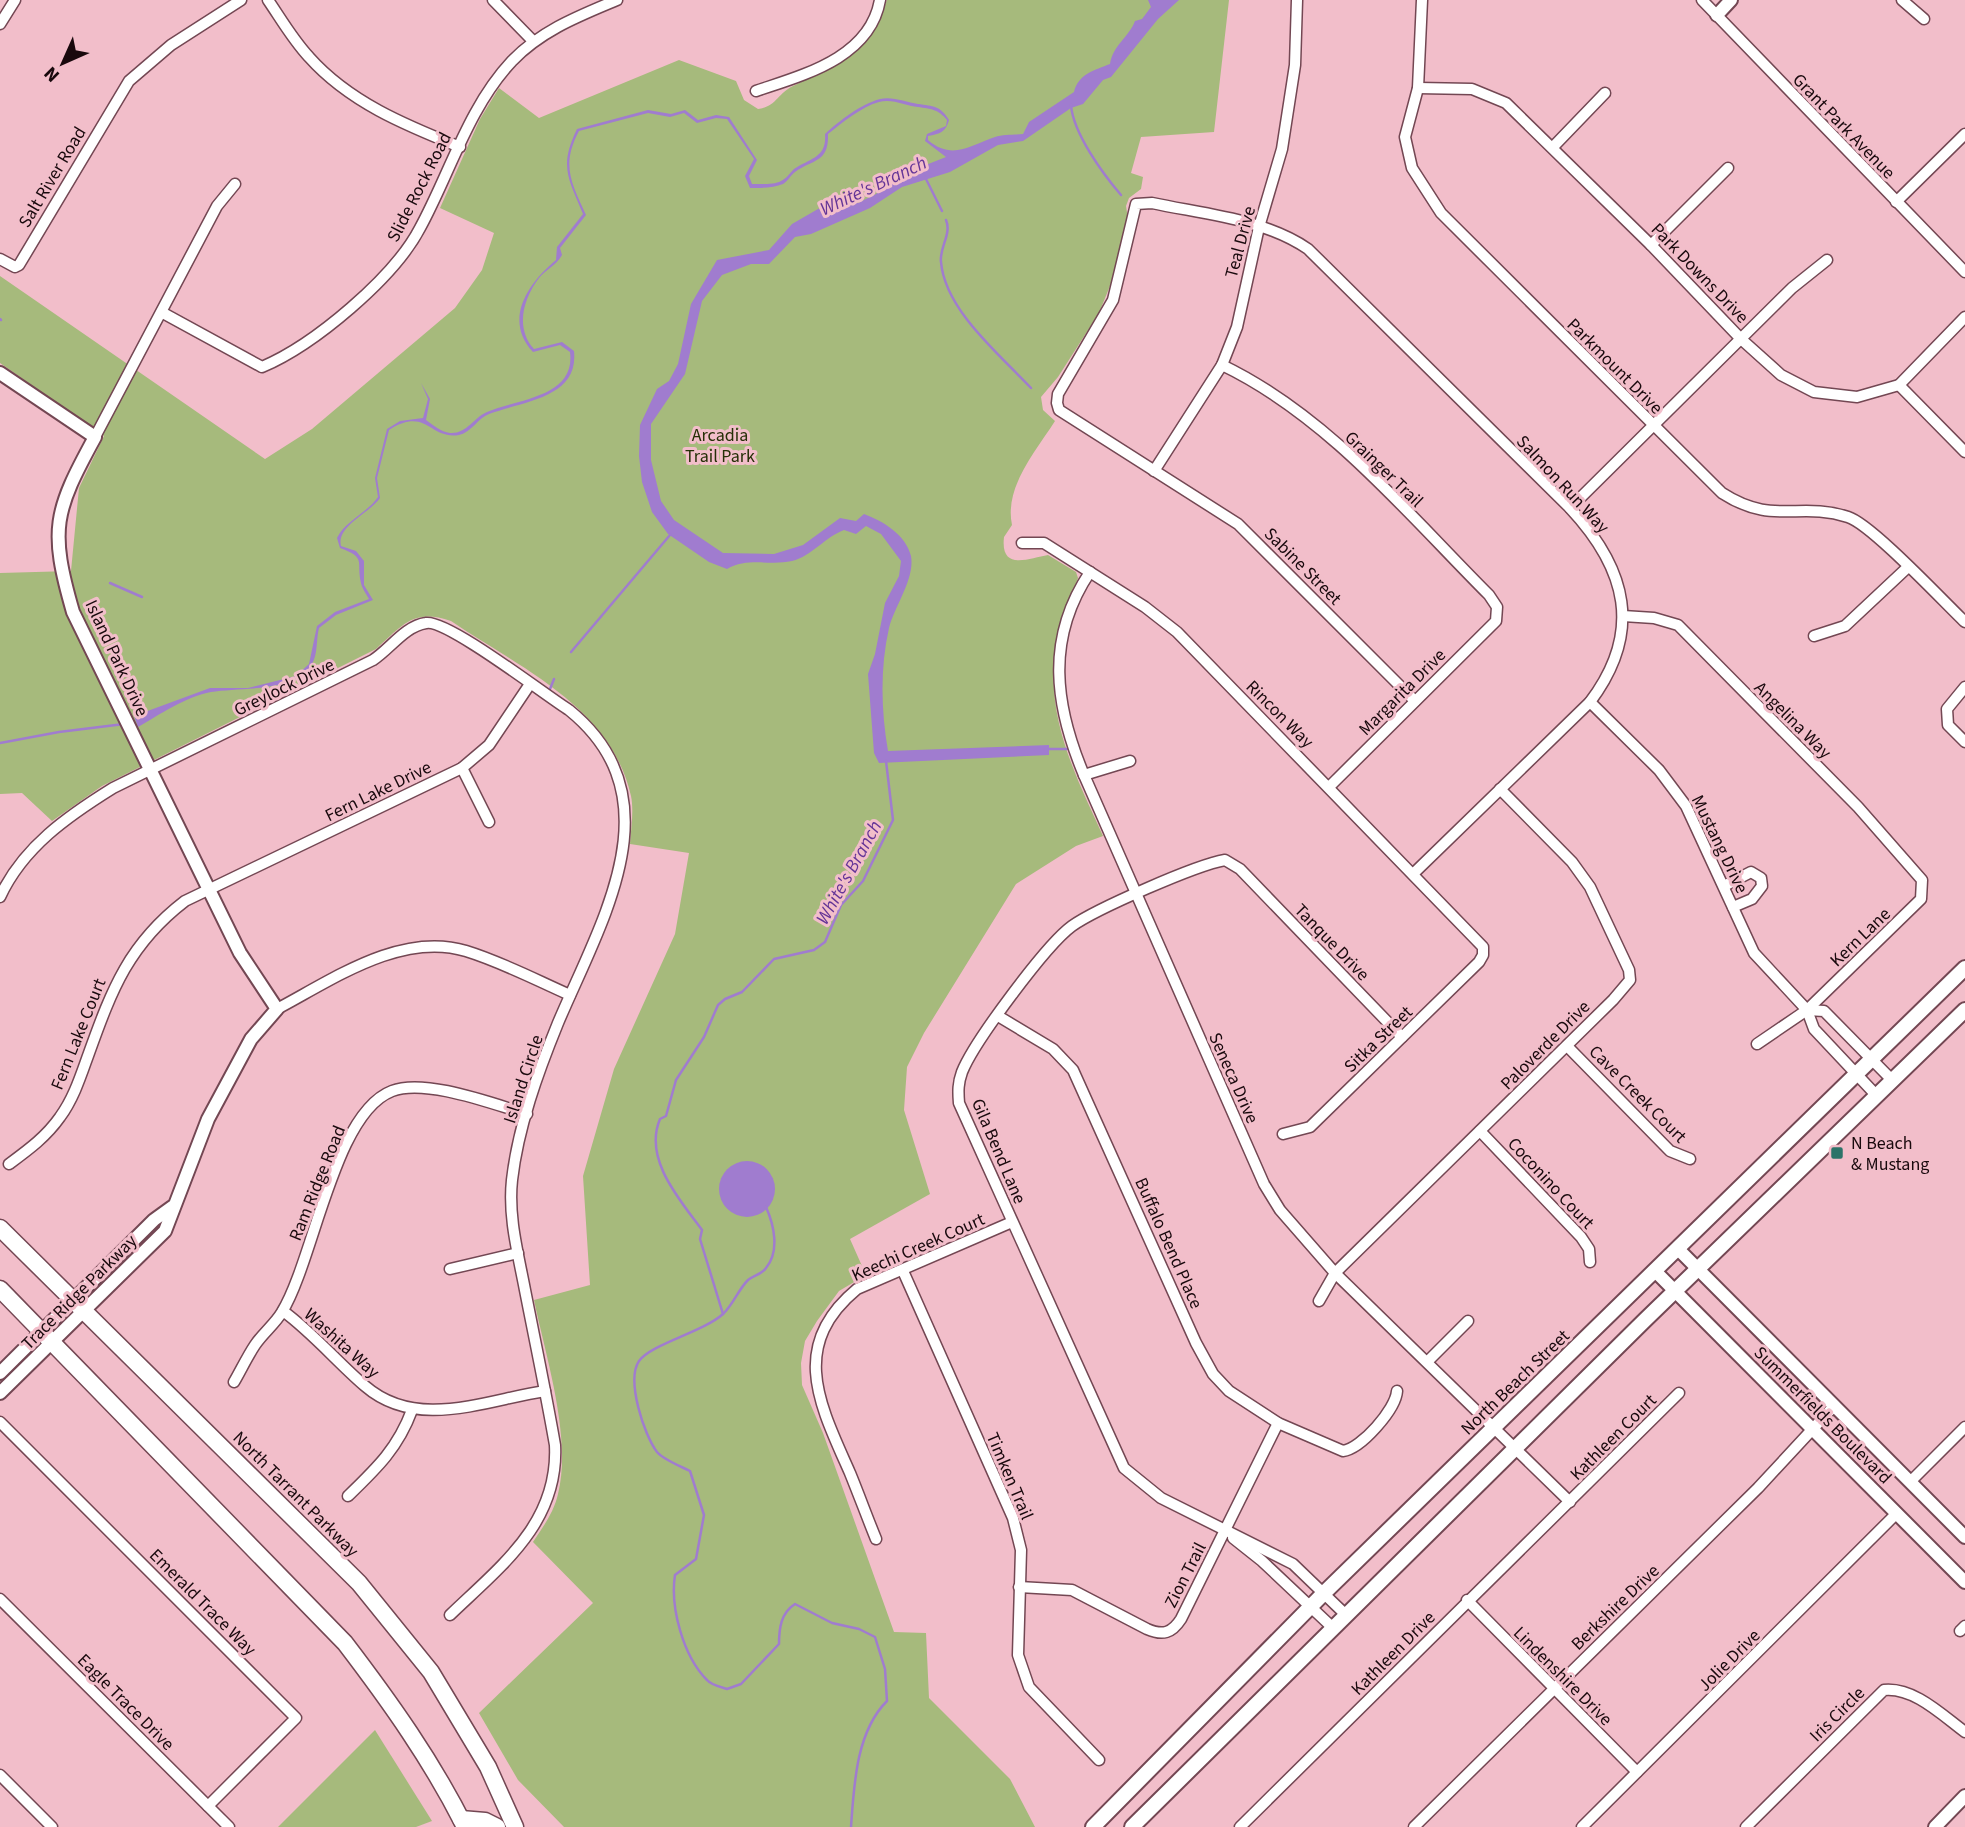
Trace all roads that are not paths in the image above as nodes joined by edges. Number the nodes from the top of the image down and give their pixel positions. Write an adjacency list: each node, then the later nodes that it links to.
1 (15, 0): 14 (street)
2 (241, 0): 27 (street, Salt River Road)
3 (268, 0): 20 (street)
4 (493, 0): 15 (street)
5 (617, 0): 15 (street, Slide Rock Road)
6 (880, 0): 17 (street)
7 (1297, 0): 25 (street, Teal Drive)
8 (1422, 0): 16 (street, Parkmount Drive)
9 (1702, 0): 12 (street, Grant Park Avenue)
10 (1731, 0): 12 (street)
11 (1902, 0): 13 (street)
12 (1717, 15): 24 (street, Grant Park Avenue)
13 (1924, 19)
14 (0, 24)
15 (533, 41): 20 (street, Slide Rock Road)
16 (1418, 88): 21 (street, Park Downs Drive); 36 (street, Parkmount Drive)
17 (756, 91)
18 (1605, 93): 21 (street)
19 (1965, 134): 24 (street)
20 (460, 147): 30 (street, Slide Rock Road)
21 (1553, 147): 26 (street, Park Downs Drive)
22 (1728, 168): 26 (street)
23 (235, 184): 30 (street, Island Park Drive)
24 (1896, 202): 29 (street, Grant Park Avenue)
25 (1259, 227): 33 (street, Teal Drive); 39 (street, Salmon Run Way); 40 (street, Salmon Run Way)
26 (1651, 245): 32 (street, Park Downs Drive)
27 (0, 259)
28 (1826, 260): 32 (street)
29 (1965, 272)
30 (163, 313): 37 (street, Island Park Drive)
31 (1965, 317): 35 (street, Park Downs Drive)
32 (1741, 339): 35 (street, Park Downs Drive); 36 (street)
33 (1222, 365): 39 (street, Teal Drive); 45 (street, Grainger Trail)
34 (0, 373): 37 (street)
35 (1899, 385): 38 (street)
36 (1652, 425): 40 (street); 42 (street, Parkmount Drive)
37 (95, 437): 56 (street, Island Park Drive)
38 (1965, 452)
39 (1154, 471): 51 (street, Sabine Street)
40 (1570, 509): 44 (street, Salmon Run Way)
41 (1022, 543): 43 (street, Rincon Way)
42 (1908, 567): 47 (street, Parkmount Drive); 48 (street)
43 (1090, 572): 57 (street, Seneca Drive); 58 (street, Rincon Way)
44 (1623, 616): 52 (street, Salmon Run Way); 63 (street, Angelina Way)
45 (1496, 621): 51 (street, Margarita Drive)
46 (425, 622): 49 (street, Island Circle); 56 (street, Greylock Drive)
47 (1965, 622)
48 (1814, 636)
49 (530, 684): 55 (street, Fern Lake Drive); 71 (street, Island Circle)
50 (1965, 687): 53 (street)
51 (1415, 701): 58 (street, Margarita Drive)
52 (1590, 702): 59 (street, Salmon Run Way); 64 (street, Mustang Drive)
53 (1965, 742)
54 (1130, 761): 57 (street)
55 (462, 768): 60 (street); 65 (street, Fern Lake Drive)
56 (150, 770): 65 (street, Island Park Drive); 67 (street, Greylock Drive)
57 (1084, 775): 66 (street, Seneca Drive)
58 (1330, 786): 62 (street, Rincon Way)
59 (1500, 789): 62 (street, Salmon Run Way); 78 (street, Paloverde Drive)
60 (489, 822)
61 (1240, 869): 66 (street, Gila Bend Lane); 76 (street, Tanque Drive)
62 (1414, 873): 69 (street, Rincon Way)
63 (1922, 880): 73 (street, Kern Lane)
64 (1724, 886): 68 (street, Mustang Drive); 68 (street)
65 (208, 889): 72 (street, Island Park Drive); 87 (street, Fern Lake Court)
66 (1136, 895): 75 (street, Gila Bend Lane); 98 (street, Seneca Drive)
67 (0, 897)
68 (1733, 907): 73 (street, Mustang Drive)
69 (1484, 951): 76 (street, Sitka Street)
70 (1965, 968): 79 (main road, North Beach Street)
71 (570, 995): 72 (street, Trace Ridge Parkway); 83 (street, Island Circle)
72 (277, 1009): 88 (street, Trace Ridge Parkway)
73 (1807, 1010): 77 (street, Kern Lane); 79 (street, Mustang Drive); 80 (street, Mustang Drive)
74 (1965, 1010): 81 (main road)
75 (998, 1016): 89 (street, Gila Bend Lane); 117 (street, Buffalo Bend Place)
76 (1402, 1037): 85 (street, Sitka Street)
77 (1757, 1044)
78 (1567, 1045): 84 (street, Paloverde Drive); 86 (street, Cave Creek Court)
79 (1872, 1060): 80 (main road, North Beach Street); 81 (street, Mustang Drive)
80 (1856, 1075): 82 (street, Mustang Drive); 91 (main road, North Beach Street)
81 (1892, 1081): 82 (main road)
82 (1877, 1096): 95 (main road)
83 (527, 1114): 92 (street, Island Circle); 103 (street, Ram Ridge Road)
84 (1480, 1131): 93 (street, Coconino Court); 98 (street, Paloverde Drive)
85 (1283, 1135)
86 (1690, 1159)
87 (9, 1164)
88 (173, 1207): 101 (street, Trace Ridge Parkway); 104 (street, Trace Ridge Parkway)
89 (1012, 1222): 96 (street, Keechi Creek Court); 126 (street, Gila Bend Lane)
90 (0, 1228): 101 (main road, North Tarrant Parkway)
91 (1679, 1250): 95 (street, Summerfields Boulevard); 97 (main road, North Beach Street)
92 (518, 1253): 94 (street); 110 (street, Island Circle)
93 (1590, 1262)
94 (450, 1269)
95 (1698, 1269): 100 (main road); 114 (street, Summerfields Boulevard)
96 (903, 1271): 128 (street, Keechi Creek Court); 130 (street, Timken Trail)
97 (1657, 1272): 100 (street, Summerfields Boulevard); 119 (main road, North Beach Street)
98 (1335, 1273): 102 (street, Paloverde Drive); 107 (street, Seneca Drive)
99 (0, 1289): 106 (main road)
100 (1675, 1291): 120 (street, Summerfields Boulevard); 121 (main road)
101 (72, 1300): 104 (main road, North Tarrant Parkway); 106 (street, Trace Ridge Parkway)
102 (1319, 1301)
103 (283, 1311): 109 (street, Ram Ridge Road); 115 (street, Washita Way)
104 (85, 1313): 106 (street, Trace Ridge Parkway); 149 (main road, North Tarrant Parkway)
105 (1468, 1321): 107 (street)
106 (47, 1338): 108 (street, Trace Ridge Parkway); 112 (street, Trace Ridge Parkway); 145 (main road)
107 (1428, 1361): 119 (street, Seneca Drive)
108 (0, 1373)
109 (234, 1382)
110 (545, 1391): 115 (street, Washita Way); 136 (street, Island Circle)
111 (1397, 1391): 117 (street, Buffalo Bend Place)
112 (0, 1393)
113 (1679, 1393): 124 (street, Kathleen Court)
114 (1834, 1406): 120 (street, Berkshire Drive); 122 (street, Summerfields Boulevard)
115 (412, 1409): 123 (street)
116 (0, 1422): 144 (street, Emerald Trace Way)
117 (1278, 1423): 126 (street, Zion Trail)
118 (1965, 1427): 122 (street)
119 (1494, 1429): 121 (street, Seneca Drive); 131 (main road, North Beach Street)
120 (1813, 1430): 125 (street, Summerfields Boulevard); 138 (street, Berkshire Drive)
121 (1515, 1448): 124 (street, Seneca Drive); 135 (main road)
122 (1910, 1482): 127 (street, Summerfields Boulevard)
123 (348, 1496)
124 (1570, 1502): 133 (street, Kathleen Drive)
125 (1897, 1513): 129 (street, Summerfields Boulevard); 141 (street, Jolie Drive)
126 (1224, 1531): 130 (street, Zion Trail); 131 (street, Gila Bend Lane); 134 (street, Gila Bend Lane)
127 (1965, 1537)
128 (876, 1539)
129 (1965, 1582)
130 (1019, 1587): 140 (street, Timken Trail)
131 (1324, 1593): 134 (main road, North Beach Street); 135 (street, Gila Bend Lane)
132 (0, 1599): 144 (street, Eagle Trace Drive)
133 (1468, 1601): 138 (street, Lindenshire Drive); 152 (street, Kathleen Drive)
134 (1311, 1606): 137 (street, Gila Bend Lane); 150 (main road, North Beach Street)
135 (1345, 1614): 137 (main road)
136 (450, 1615)
137 (1332, 1627): 151 (main road)
138 (1553, 1689): 141 (street, Lindenshire Drive); 153 (street, Berkshire Drive)
139 (1965, 1732): 155 (street, Iris Circle)
140 (1099, 1760)
141 (1637, 1772): 154 (street, Jolie Drive)
142 (0, 1775): 146 (street)
143 (1965, 1796): 156 (street)
144 (208, 1806): 147 (street, Eagle Trace Drive)
145 (463, 1823): 148 (main road)
146 (52, 1827)
147 (229, 1827)
148 (496, 1827)
149 (515, 1827)
150 (1093, 1827)
151 (1132, 1827)
152 (1240, 1827)
153 (1414, 1827)
154 (1582, 1827)
155 (1746, 1827)
156 (1935, 1827)

